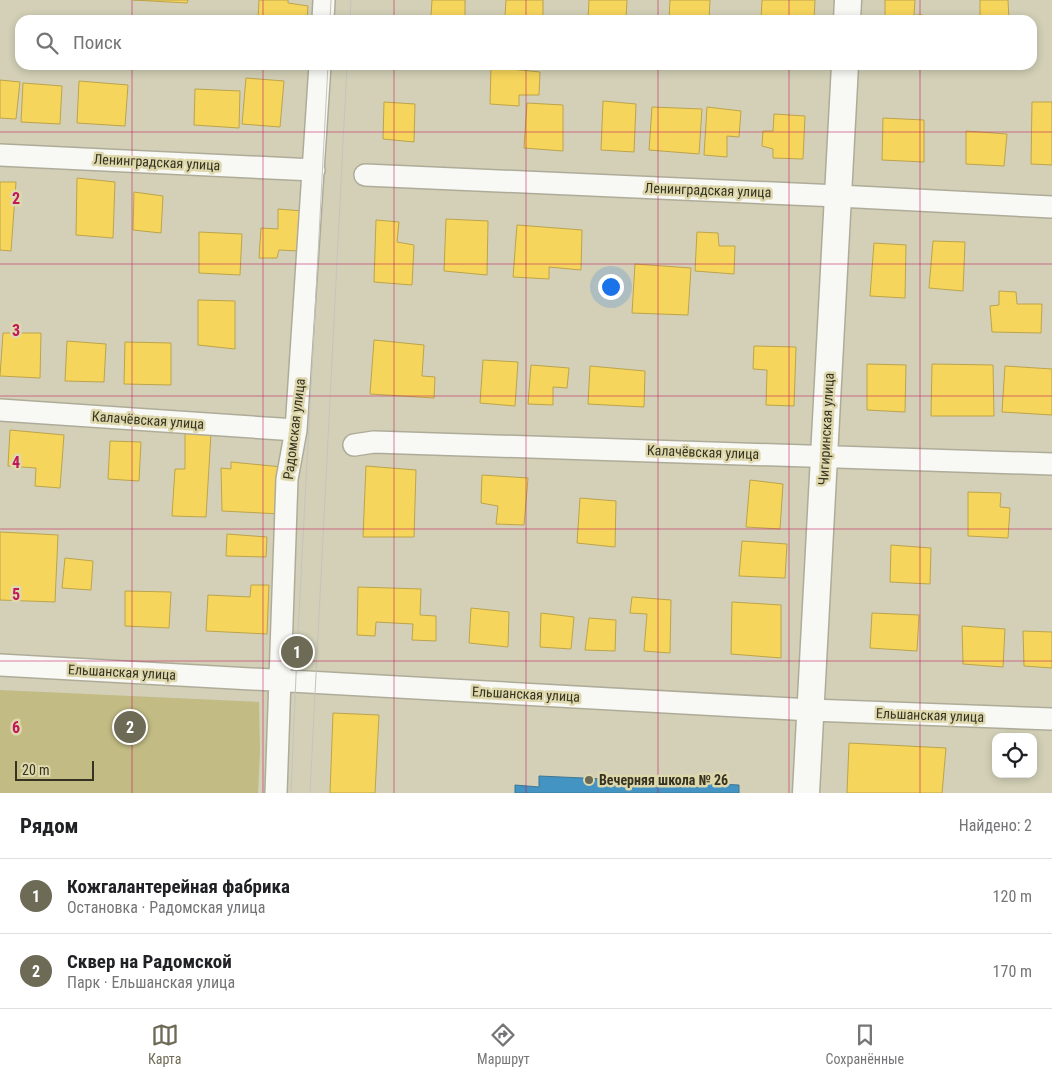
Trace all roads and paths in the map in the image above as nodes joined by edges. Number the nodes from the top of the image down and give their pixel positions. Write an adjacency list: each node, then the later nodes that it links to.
1 (324, 0): 3 (street)
2 (848, 0): 4 (street)
3 (322, 15)
4 (847, 15)
5 (320, 70): 8 (street, Радомская улица)
6 (845, 70): 10 (street, Чигиринская улица)
7 (0, 155): 8 (street, Ленинградская улица)
8 (314, 170): 13 (street, Радомская улица)
9 (365, 175): 10 (street, Ленинградская улица)
10 (838, 196): 11 (street, Ленинградская улица); 15 (street, Чигиринская улица)
11 (1052, 207)
12 (0, 410): 13 (street, Калачёвская улица)
13 (296, 430): 18 (street, Радомская улица)
14 (354, 445): 15 (street, Калачёвская улица)
15 (824, 456): 16 (street, Калачёвская улица); 19 (street, Чигиринская улица)
16 (1052, 464)
17 (0, 665): 18 (street, Ельшанская улица)
18 (281, 680): 19 (street, Ельшанская улица); 21 (street, Радомская улица)
19 (811, 710): 20 (street, Ельшанская улица); 22 (street, Чигиринская улица)
20 (1052, 719)
21 (276, 793)
22 (806, 793)

